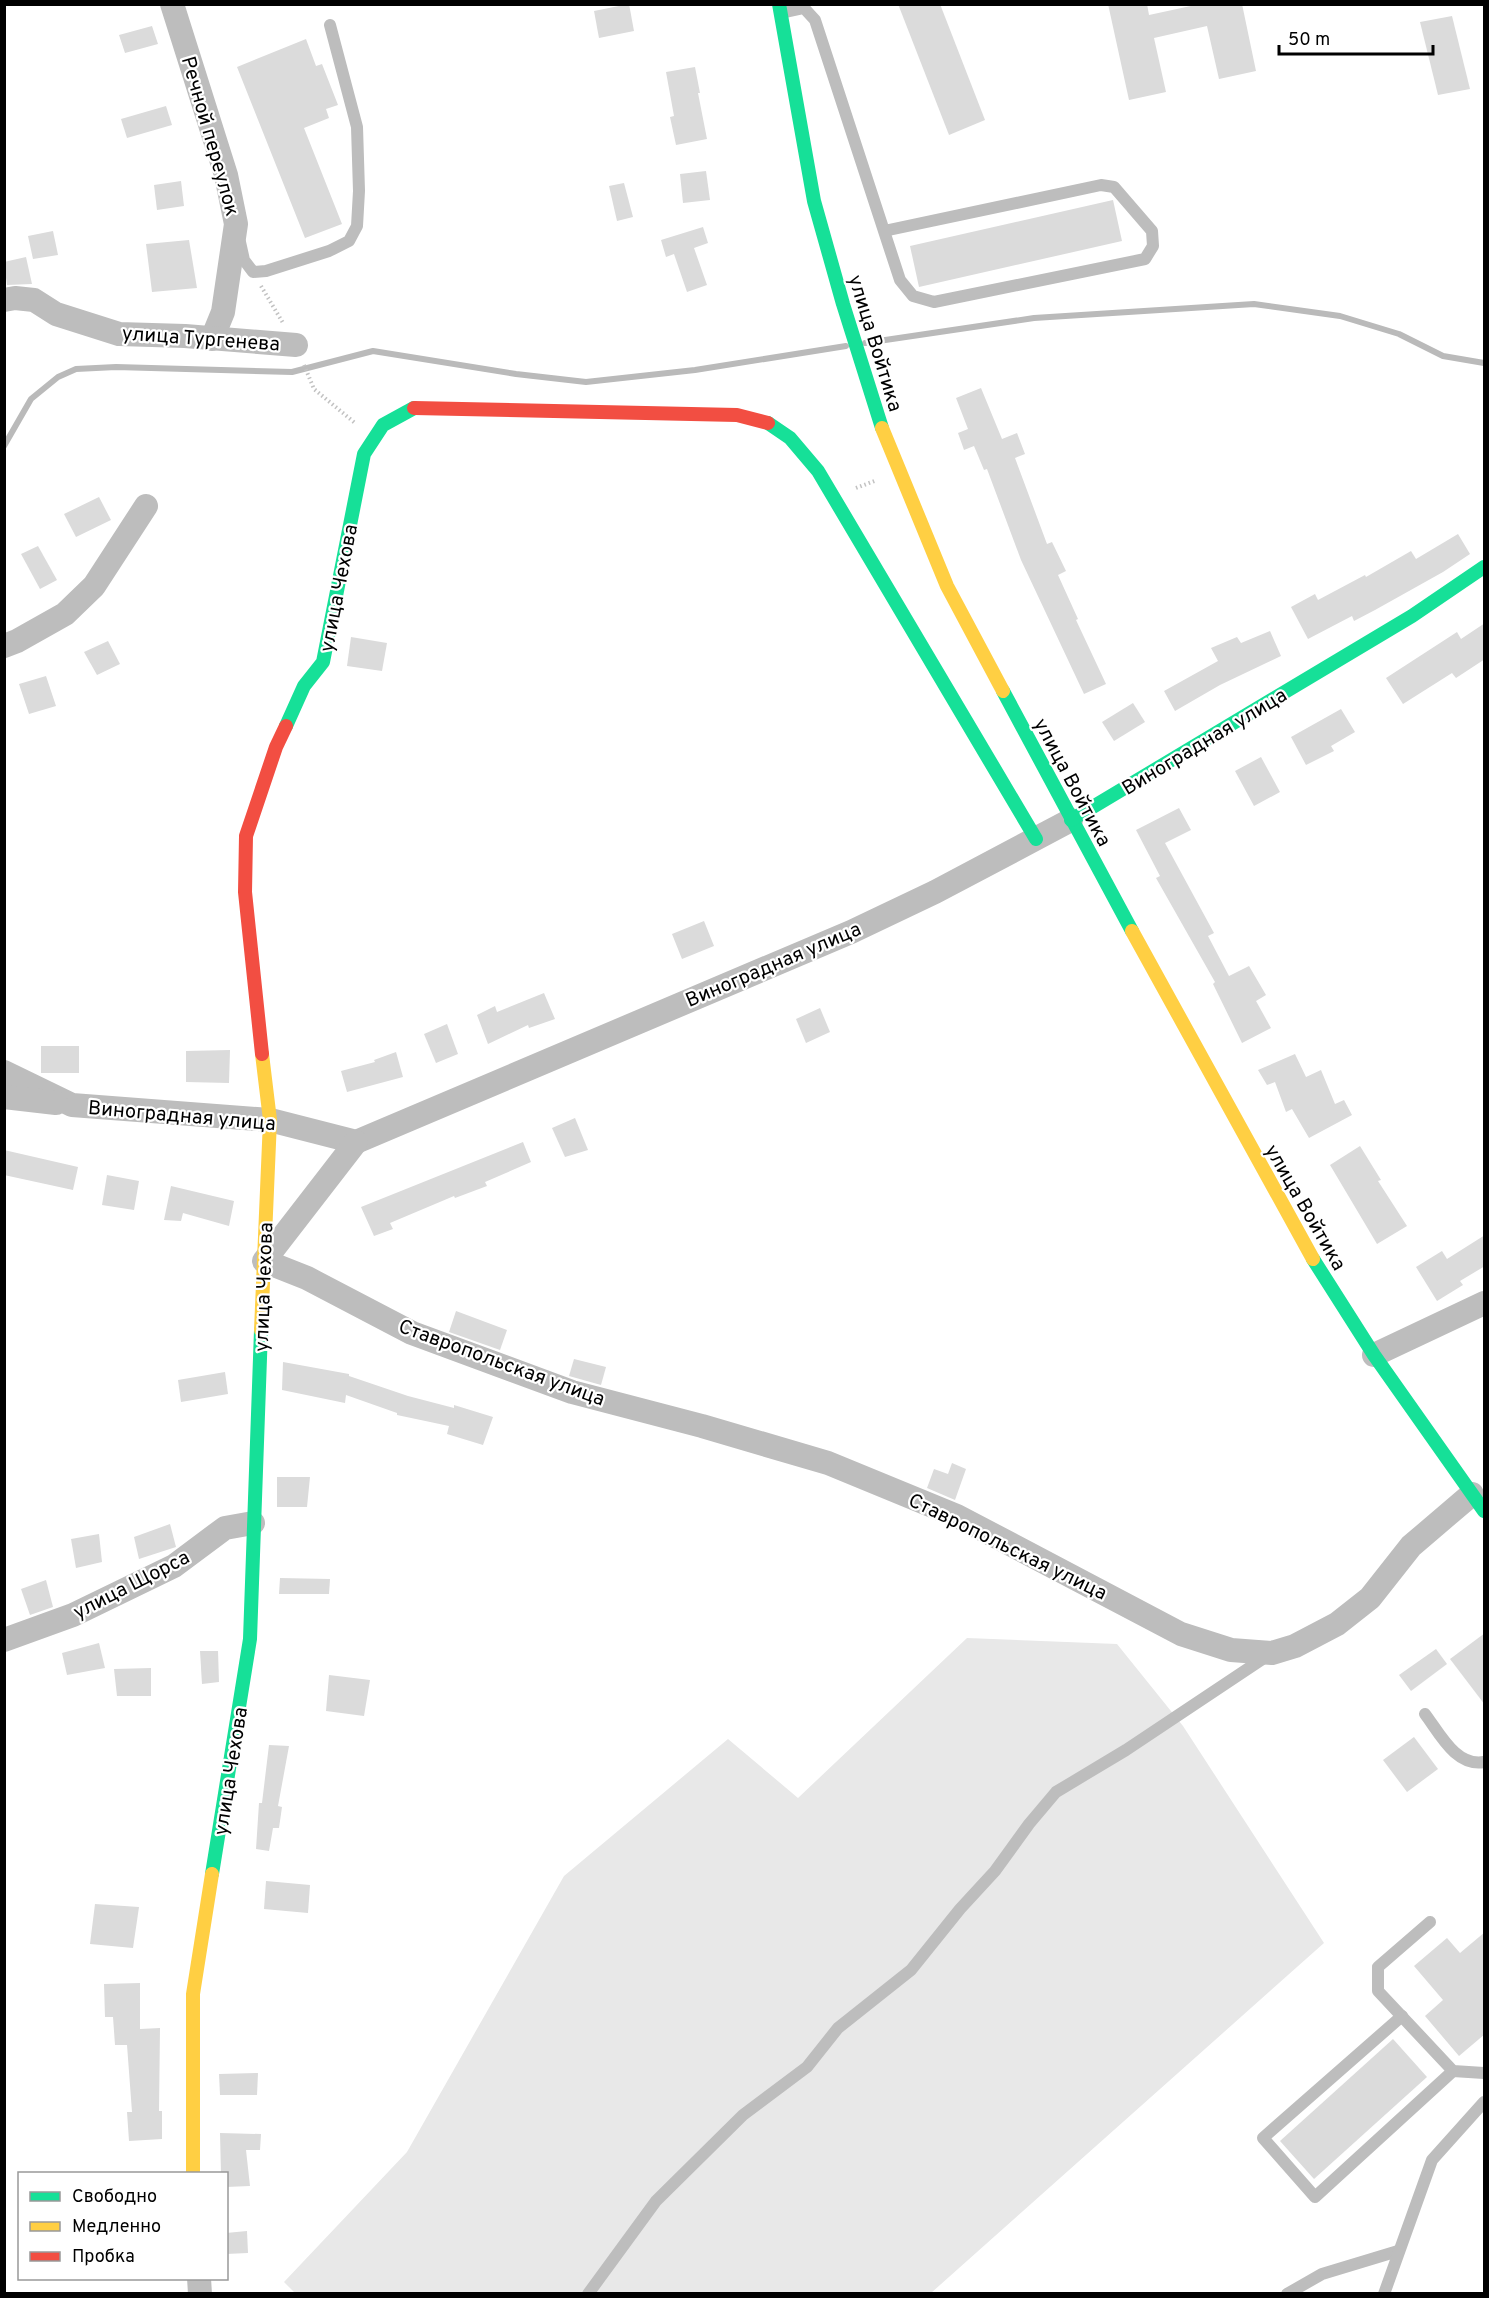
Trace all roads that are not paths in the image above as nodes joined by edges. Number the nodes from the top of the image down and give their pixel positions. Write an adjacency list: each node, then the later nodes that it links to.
1 (172, 4): 4 (street, Речной переулок)
2 (779, 9): 5 (lane); 12 (street, улица Войтика)
3 (330, 25): 4 (lane)
4 (236, 224): 7 (street, Речной переулок)
5 (884, 231): 5 (lane)
6 (4, 300): 7 (street, улица Тургенева)
7 (212, 339): 8 (street, улица Тургенева)
8 (296, 345)
9 (146, 506): 11 (street)
10 (1485, 567): 12 (street, Виноградная улица)
11 (4, 646)
12 (1071, 820): 13 (street, Виноградная улица); 21 (street, улица Войтика)
13 (1036, 839): 17 (street, улица Чехова); 18 (street, Виноградная улица)
14 (4, 1072): 16 (street, Виноградная улица)
15 (4, 1097): 16 (street)
16 (72, 1105): 17 (street, Виноградная улица)
17 (270, 1120): 18 (street, Виноградная улица); 19 (street, улица Чехова)
18 (356, 1142): 19 (street)
19 (264, 1261): 23 (street, улица Чехова); 25 (street, Ставропольская улица)
20 (1485, 1303): 21 (street)
21 (1374, 1355): 22 (street, улица Войтика)
22 (1478, 1503): 25 (street, Ставропольская улица)
23 (253, 1523): 24 (street, улица Щорса); 33 (street, улица Чехова)
24 (4, 1640)
25 (1272, 1653): 35 (lane)
26 (1425, 1714): 27 (lane)
27 (1485, 1762)
28 (1430, 1922): 29 (lane)
29 (1402, 2016): 30 (lane); 30 (lane)
30 (1453, 2071): 31 (lane)
31 (1485, 2073)
32 (1485, 2102): 34 (lane)
33 (193, 2172)
34 (1398, 2251): 36 (lane); 37 (lane)
35 (588, 2294)
36 (1287, 2294)
37 (1384, 2294)

